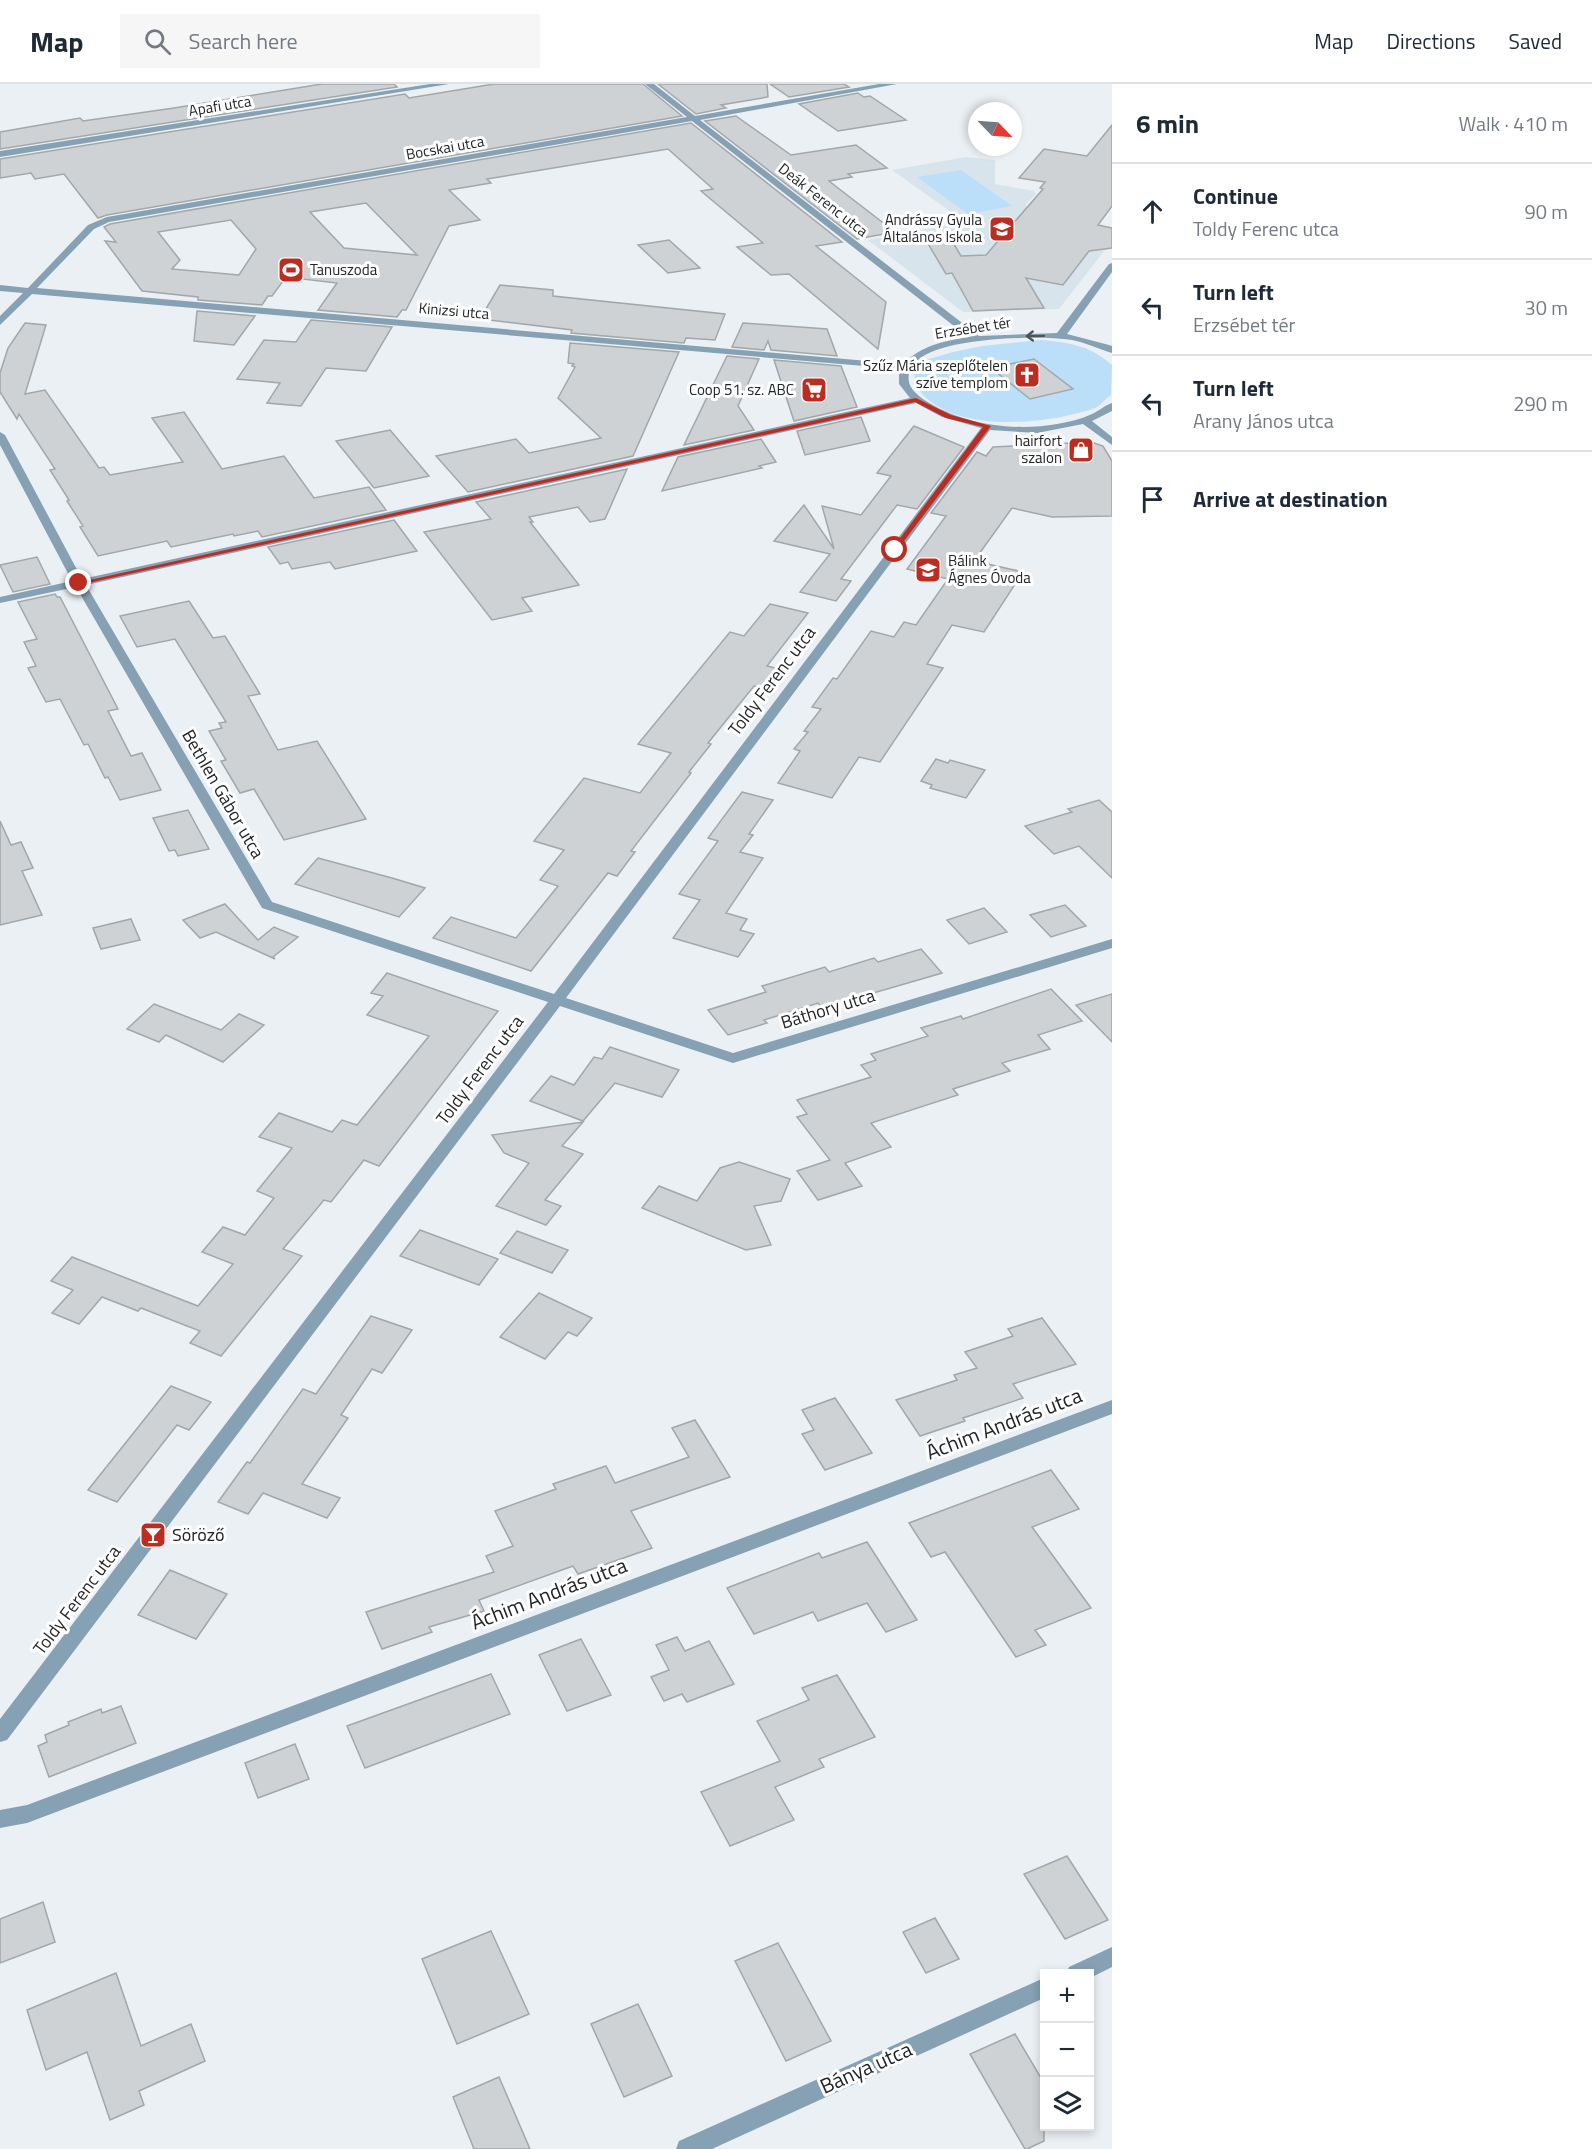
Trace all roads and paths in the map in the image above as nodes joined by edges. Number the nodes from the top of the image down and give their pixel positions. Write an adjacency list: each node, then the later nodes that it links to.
1 (445, 84): 5 (street, Apafi utca)
2 (649, 84): 4 (street, Deák Ferenc utca)
3 (893, 84): 4 (street, Bocskai utca)
4 (693, 119): 8 (street, Bocskai utca); 11 (street, Deák Ferenc utca)
5 (0, 154)
6 (1112, 266): 10 (street)
7 (0, 288): 8 (street, Kinizsi utca)
8 (30, 291): 9 (street); 13 (street, Kinizsi utca)
9 (0, 322)
10 (1060, 336): 11 (street, Erzsébet tér, one-way to 11); 12 (street, Erzsébet tér)
11 (978, 340): 13 (street, Erzsébet tér)
12 (1112, 350)
13 (904, 367): 14 (street)
14 (916, 400): 17 (street); 20 (street)
15 (1112, 406): 16 (street)
16 (1084, 420): 17 (street); 19 (street)
17 (988, 426): 23 (street, Toldy Ferenc utca)
18 (0, 435): 20 (street, Bethlen Gábor utca)
19 (1112, 442)
20 (79, 583): 21 (street); 23 (street, Bethlen Gábor utca)
21 (0, 600)
22 (1112, 943): 23 (street, Báthory utca)
23 (556, 1002): 25 (street, Toldy Ferenc utca)
24 (1112, 1407): 26 (street, Áchim András utca)
25 (0, 1734)
26 (0, 1819)
27 (1112, 1958): 28 (street)
28 (1087, 1969)
29 (1040, 1990): 30 (street, Bánya utca)
30 (687, 2149)

